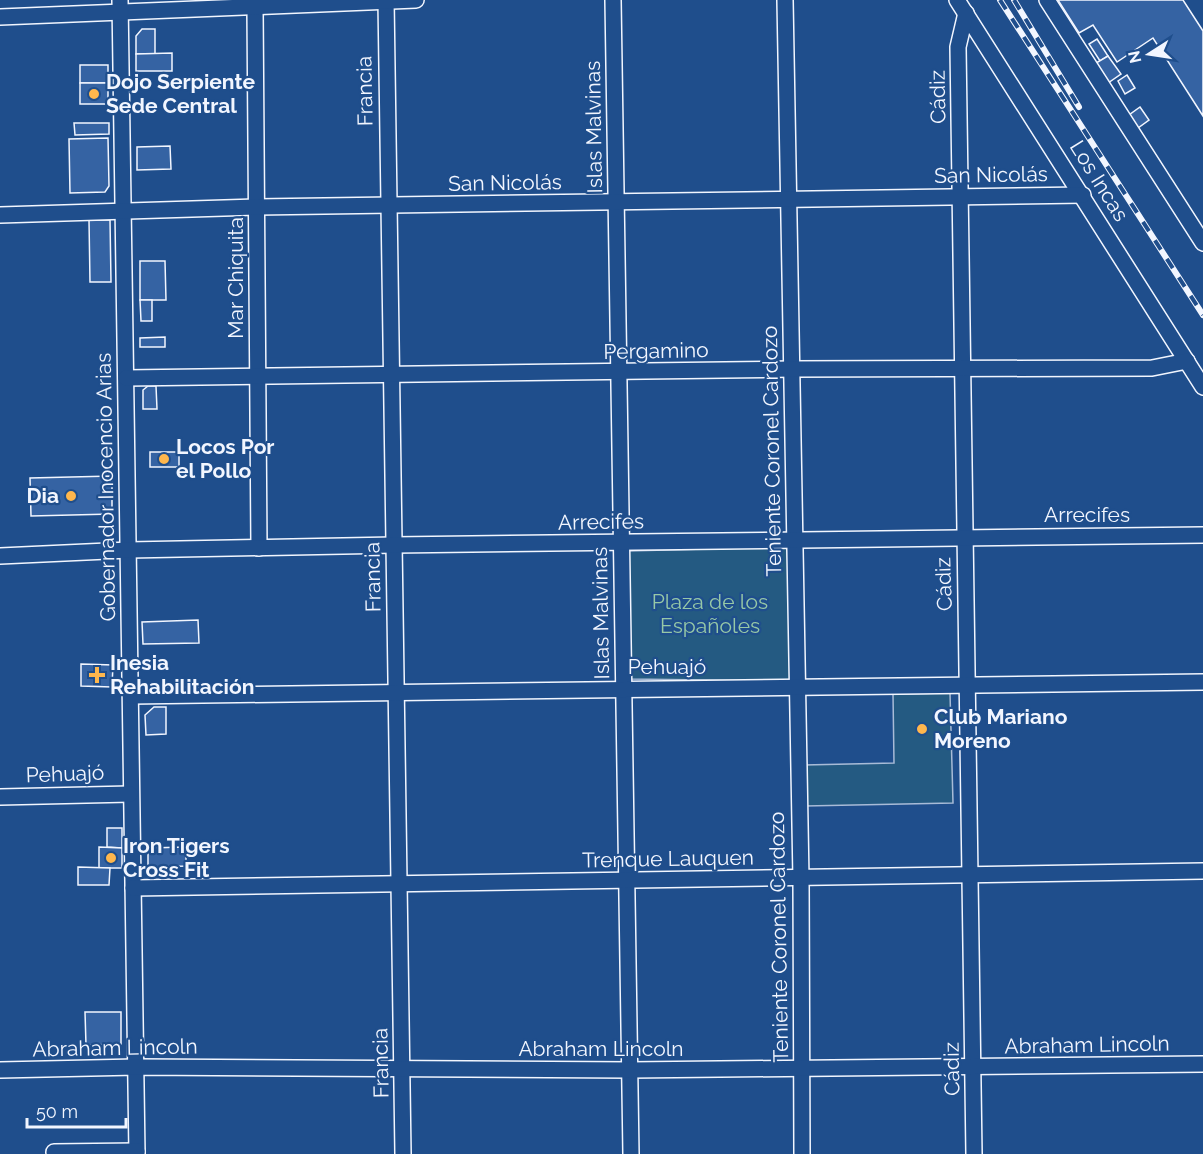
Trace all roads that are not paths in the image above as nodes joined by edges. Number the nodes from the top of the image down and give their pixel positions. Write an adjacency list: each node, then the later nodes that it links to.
1 (416, 0): 6 (street)
2 (613, 0): 14 (street, Islas Malvinas)
3 (784, 0): 13 (street, Teniente Coronel Cardozo)
4 (957, 0): 9 (street, Los Incas)
5 (1047, 0): 19 (street)
6 (386, 1): 8 (street); 15 (street, Francia)
7 (120, 6): 8 (street); 10 (street); 17 (street, Gobernador Inocencio Arias)
8 (255, 8): 16 (street, Mar Chiquita)
9 (966, 13): 11 (street, Los Incas); 12 (street, Cádiz)
10 (0, 17)
11 (1083, 195): 12 (street, San Nicolás); 20 (street, Los Incas)
12 (960, 197): 13 (street, San Nicolás); 21 (street, Cádiz)
13 (788, 199): 14 (street, San Nicolás); 22 (street, Teniente Coronel Cardozo)
14 (616, 203): 15 (street, San Nicolás); 23 (street, Islas Malvinas)
15 (387, 205): 16 (street, San Nicolás); 24 (street, Francia)
16 (256, 207): 17 (street, San Nicolás); 25 (street, Mar Chiquita)
17 (123, 212): 18 (street, San Nicolás); 26 (street, Gobernador Inocencio Arias)
18 (0, 215)
19 (1203, 243)
20 (1187, 361): 21 (street, Pergamino); 27 (street, Los Incas)
21 (960, 368): 22 (street, Pergamino); 29 (street, Cádiz)
22 (792, 369): 23 (street, Pergamino); 30 (street, Teniente Coronel Cardozo)
23 (620, 372): 24 (street, Pergamino); 31 (street, Islas Malvinas)
24 (391, 374): 25 (street, Pergamino); 32 (street, Francia)
25 (258, 376): 26 (street, Pergamino); 33 (street, Mar Chiquita)
26 (126, 378): 34 (street, Gobernador Inocencio Arias)
27 (1203, 387)
28 (1203, 535): 29 (street, Arrecifes)
29 (963, 537): 30 (street, Arrecifes); 37 (street, Cádiz)
30 (795, 541): 31 (street, Arrecifes); 39 (street, Teniente Coronel Cardozo)
31 (621, 544): 32 (street, Arrecifes); 38 (street, Islas Malvinas)
32 (394, 545): 33 (street, Arrecifes); 40 (street, Francia)
33 (259, 548): 34 (street, Arrecifes)
34 (129, 550): 35 (street, Arrecifes); 41 (street, Gobernador Inocencio Arias)
35 (0, 556)
36 (1203, 682): 37 (street, Pehuajó)
37 (968, 686): 39 (street, Pehuajó); 45 (street, Cádiz)
38 (622, 688): 39 (street, Pehuajó); 40 (street, Pehuajó); 47 (street, Islas Malvinas)
39 (796, 688): 46 (street, Teniente Coronel Cardozo)
40 (397, 694): 41 (street, Pehuajó); 48 (street, Francia)
41 (131, 696): 42 (street, Gobernador Inocencio Arias)
42 (130, 794): 43 (street, Pehuajó); 49 (street, Gobernador Inocencio Arias)
43 (0, 797)
44 (1203, 871): 45 (street, Trenque Lauquen)
45 (969, 875): 46 (street, Trenque Lauquen); 52 (street, Cádiz)
46 (801, 879): 47 (street, Trenque Lauquen); 53 (street, Teniente Coronel Cardozo)
47 (627, 881): 48 (street, Trenque Lauquen); 56 (street, Islas Malvinas)
48 (400, 882): 49 (street, Trenque Lauquen); 55 (street, Francia)
49 (133, 888): 51 (street, Gobernador Inocencio Arias)
50 (1203, 1064): 52 (street, Abraham Lincoln)
51 (136, 1067): 54 (street, Abraham Lincoln); 55 (street, Abraham Lincoln); 58 (street, Gobernador Inocencio Arias)
52 (973, 1067): 53 (street, Abraham Lincoln); 62 (street, Cádiz)
53 (801, 1069): 56 (street, Abraham Lincoln); 61 (street, Teniente Coronel Cardozo)
54 (0, 1070)
55 (402, 1070): 56 (street, Abraham Lincoln); 59 (street, Francia)
56 (631, 1070): 60 (street, Islas Malvinas)
57 (54, 1152): 58 (street)
58 (137, 1152)
59 (404, 1154)
60 (631, 1154)
61 (802, 1154)
62 (974, 1154)

